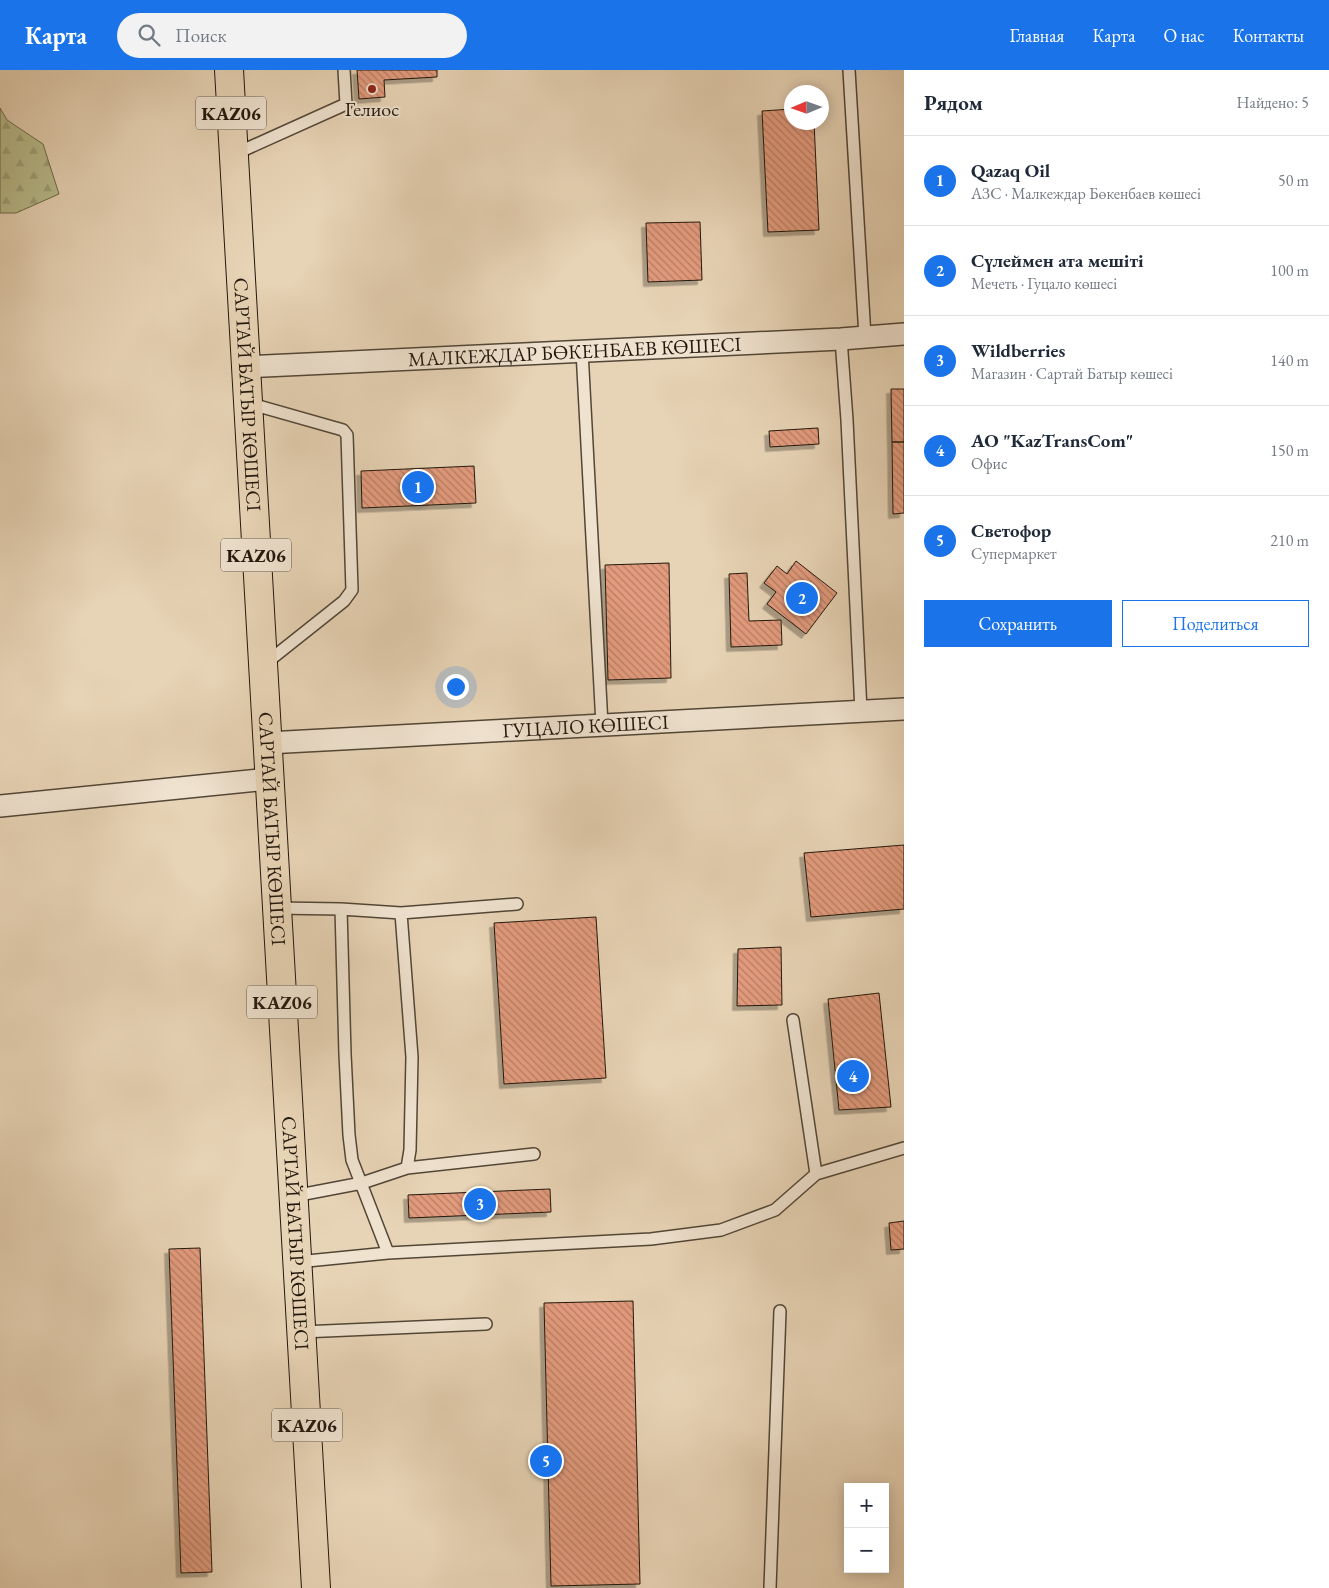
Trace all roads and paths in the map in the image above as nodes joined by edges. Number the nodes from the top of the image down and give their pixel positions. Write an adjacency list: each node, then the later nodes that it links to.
1 (229, 70): 4 (highway, САРТАЙ БАТЫР КӨШЕСІ / KАZ06)
2 (344, 70): 4 (lane)
3 (850, 70): 6 (lane)
4 (234, 155): 9 (highway, САРТАЙ БАТЫР КӨШЕСІ / KАZ06)
5 (904, 334): 6 (street, МАЛКЕЖДАР БӨКЕНБАЕВ КӨШЕСІ)
6 (865, 337): 7 (street, МАЛКЕЖДАР БӨКЕНБАЕВ КӨШЕСІ)
7 (841, 339): 8 (street, МАЛКЕЖДАР БӨКЕНБАЕВ КӨШЕСІ); 13 (lane)
8 (582, 351): 9 (street, МАЛКЕЖДАР БӨКЕНБАЕВ КӨШЕСІ); 14 (lane)
9 (245, 367): 10 (highway, САРТАЙ БАТЫР КӨШЕСІ / KАZ06)
10 (247, 402): 11 (highway, САРТАЙ БАТЫР КӨШЕСІ / KАZ06); 11 (lane)
11 (262, 666): 15 (highway, САРТАЙ БАТЫР КӨШЕСІ / KАZ06)
12 (904, 709): 13 (street, ГУЦАЛО КӨШЕСІ)
13 (861, 711): 14 (street, ГУЦАЛО КӨШЕСІ)
14 (602, 725): 15 (street, ГУЦАЛО КӨШЕСІ)
15 (267, 743): 16 (highway, САРТАЙ БАТЫР КӨШЕСІ / KАZ06)
16 (269, 779): 17 (street); 19 (highway, САРТАЙ БАТЫР КӨШЕСІ / KАZ06)
17 (0, 806)
18 (517, 904): 21 (lane)
19 (276, 908): 20 (lane); 28 (highway, САРТАЙ БАТЫР КӨШЕСІ / KАZ06)
20 (341, 909): 21 (lane); 27 (lane)
21 (401, 913): 25 (lane)
22 (794, 1020): 26 (lane)
23 (904, 1148): 26 (lane)
24 (534, 1154): 25 (lane)
25 (407, 1168): 27 (lane)
26 (816, 1174): 29 (lane)
27 (362, 1183): 28 (lane); 29 (lane)
28 (294, 1196): 30 (highway, САРТАЙ БАТЫР КӨШЕСІ / KАZ06)
29 (388, 1253): 30 (lane)
30 (298, 1262): 33 (highway, САРТАЙ БАТЫР КӨШЕСІ / KАZ06)
31 (780, 1311): 35 (lane)
32 (486, 1324): 33 (lane)
33 (302, 1332): 34 (highway, САРТАЙ БАТЫР КӨШЕСІ / KАZ06)
34 (316, 1588)
35 (770, 1588)

